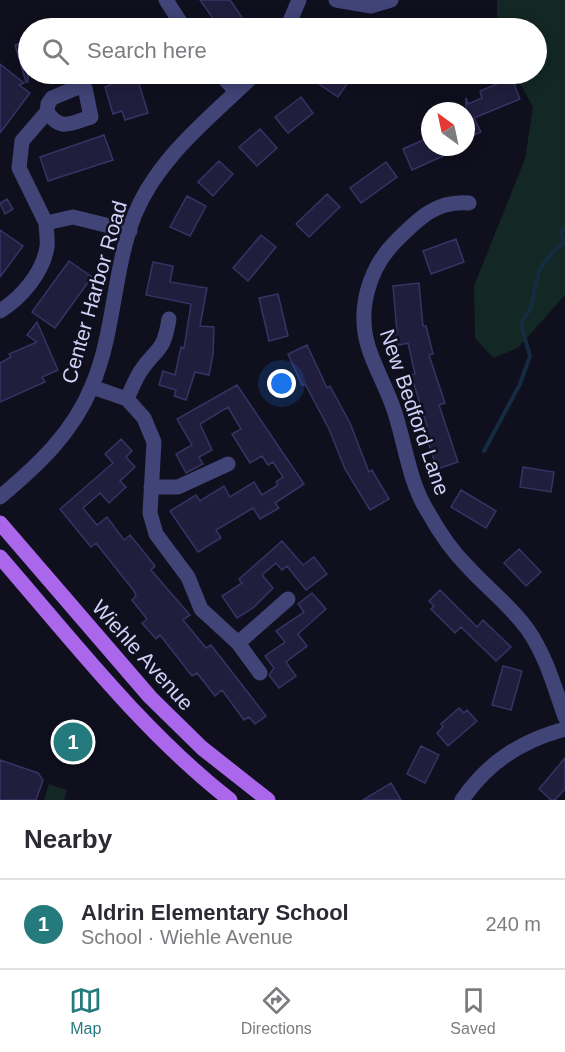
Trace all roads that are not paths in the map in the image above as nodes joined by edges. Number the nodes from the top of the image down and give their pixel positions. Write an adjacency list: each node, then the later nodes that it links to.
1 (166, 0): 5 (street)
2 (298, 0): 6 (street)
3 (336, 0): 4 (street)
4 (391, 0)
5 (178, 18)
6 (291, 18)
7 (229, 84): 9 (street)
8 (245, 84): 9 (street, Center Harbor Road)
9 (237, 92): 13 (street, Center Harbor Road)
10 (47, 112): 12 (street)
11 (469, 203): 26 (street, New Bedford Lane)
12 (46, 223): 13 (street); 14 (street)
13 (130, 231): 16 (street, Center Harbor Road)
14 (0, 311)
15 (169, 319): 17 (street)
16 (92, 387): 17 (street); 20 (street, Center Harbor Road)
17 (127, 399): 19 (street)
18 (228, 464): 19 (street)
19 (151, 487): 24 (street)
20 (0, 497)
21 (0, 523): 29 (main road, Wiehle Avenue)
22 (0, 557): 28 (main road, Wiehle Avenue)
23 (288, 599): 24 (street)
24 (238, 643): 25 (street)
25 (260, 673)
26 (565, 717)
27 (565, 729): 30 (street)
28 (230, 800)
29 (268, 800)
30 (462, 800)

